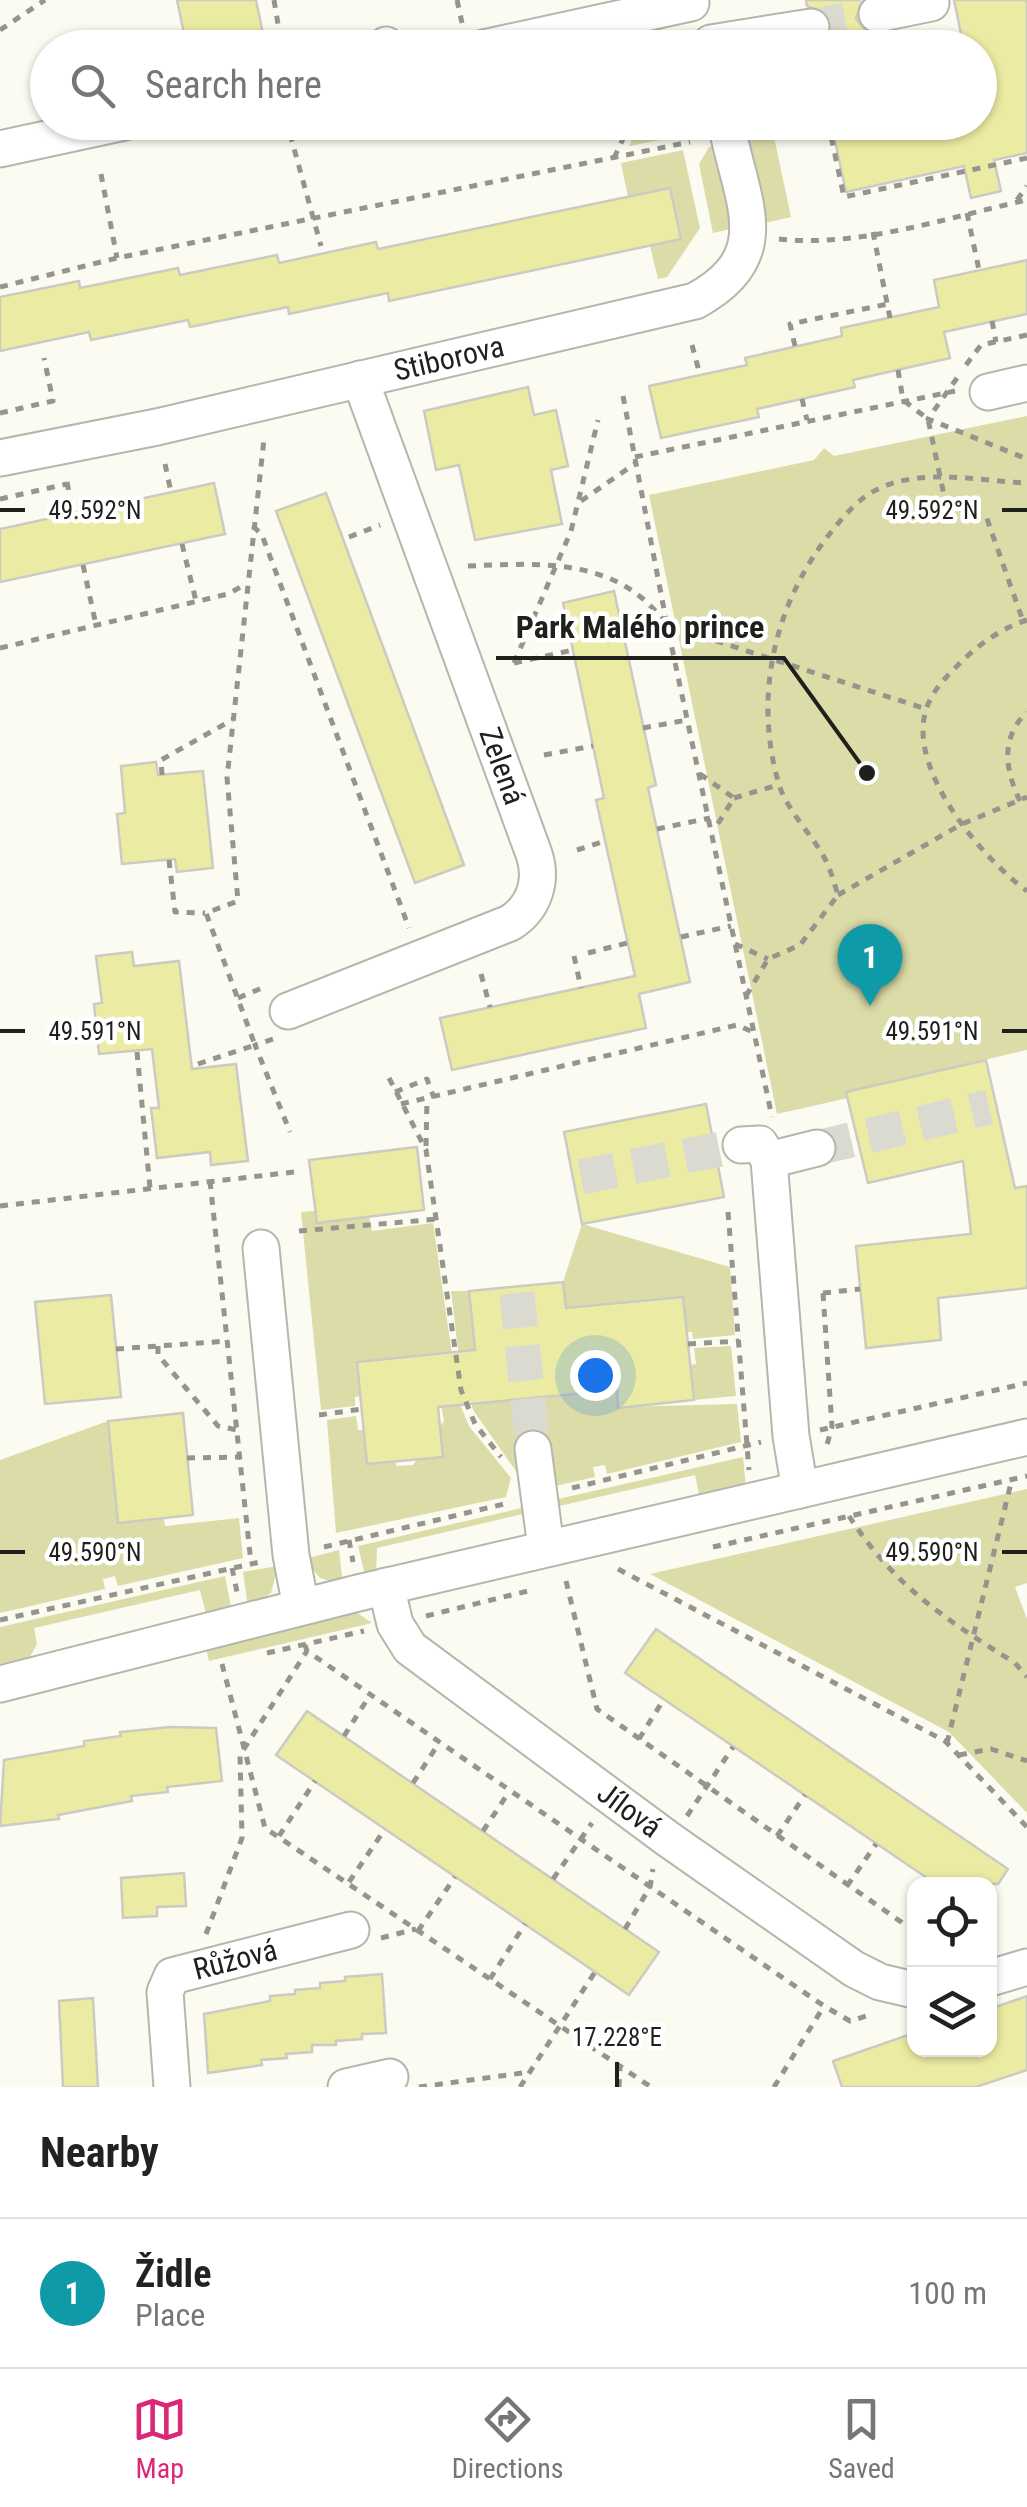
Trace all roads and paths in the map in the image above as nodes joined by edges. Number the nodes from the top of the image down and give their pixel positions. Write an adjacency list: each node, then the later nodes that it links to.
1 (46, 0): 8 (path)
2 (274, 0): 9 (path)
3 (458, 0): 10 (path)
4 (691, 1): 11 (street); 12 (street)
5 (931, 3): 6 (street)
6 (877, 14)
7 (811, 27): 13 (street)
8 (0, 30)
9 (279, 30)
10 (470, 30)
11 (525, 30)
12 (705, 30)
13 (794, 30)
14 (42, 140): 20 (street)
15 (292, 140): 28 (path)
16 (623, 140): 21 (path)
17 (730, 140): 44 (street, Stiborova)
18 (832, 140): 22 (path)
19 (690, 142): 21 (path)
20 (0, 149)
21 (614, 158): 28 (path)
22 (1027, 158)
23 (101, 174): 32 (path)
24 (1027, 186): 26 (path)
25 (1027, 200): 26 (path)
26 (1015, 202): 27 (path)
27 (967, 213): 29 (path); 33 (path)
28 (315, 218): 31 (path); 32 (path)
29 (873, 232): 30 (path); 35 (path)
30 (778, 239)
31 (321, 246)
32 (117, 258): 34 (path)
33 (979, 270)
34 (0, 287)
35 (888, 304): 36 (path); 40 (path)
36 (890, 318)
37 (992, 321): 38 (path)
38 (1027, 335)
39 (692, 345): 43 (path)
40 (795, 346)
41 (44, 358): 50 (path)
42 (898, 370): 49 (path)
43 (700, 376)
44 (360, 378): 55 (street, Stiborova); 117 (street, Zelená)
45 (1027, 384): 46 (street)
46 (988, 392)
47 (623, 396): 57 (path)
48 (802, 399): 53 (path)
49 (904, 400): 51 (path); 51 (path); 53 (path)
50 (0, 413)
51 (928, 419): 56 (path); 59 (path)
52 (598, 420): 63 (path)
53 (806, 420): 57 (path)
54 (264, 440): 65 (path)
55 (0, 458)
56 (1027, 459)
57 (635, 460): 63 (path); 76 (path)
58 (166, 464): 61 (path)
59 (937, 478): 60 (path); 74 (path); 80 (path)
60 (1027, 483)
61 (171, 492)
62 (0, 498): 64 (path)
63 (578, 503): 69 (path)
64 (73, 513)
65 (253, 526): 72 (path); 104 (path)
66 (380, 526): 67 (path)
67 (349, 538)
68 (182, 544): 73 (path)
69 (556, 564): 71 (path); 76 (path); 79 (path)
70 (83, 565): 75 (path)
71 (468, 566)
72 (246, 584): 73 (path); 83 (path)
73 (196, 601): 75 (path)
74 (1025, 620): 81 (path)
75 (96, 625): 78 (path)
76 (667, 626): 77 (path); 80 (path); 84 (path)
77 (623, 634)
78 (0, 648)
79 (572, 650)
80 (771, 662): 81 (path); 90 (path)
81 (926, 709): 94 (path)
82 (1027, 712): 92 (path)
83 (232, 720): 89 (path); 102 (path)
84 (687, 720): 85 (path); 88 (path)
85 (643, 728)
86 (593, 746): 87 (path)
87 (544, 755)
88 (699, 773): 91 (path); 93 (path)
89 (162, 775)
90 (778, 785): 91 (path); 101 (path)
91 (734, 798): 96 (path)
92 (1023, 799): 94 (path)
93 (710, 818): 95 (path); 96 (path)
94 (962, 824): 100 (path); 101 (path)
95 (657, 829)
96 (712, 832): 103 (path)
97 (606, 841): 98 (path)
98 (577, 850)
99 (169, 860): 102 (path)
100 (1027, 890)
101 (838, 895): 110 (path)
102 (206, 913): 114 (path)
103 (732, 926): 105 (path); 107 (path)
104 (410, 931)
105 (680, 937)
106 (628, 943): 108 (path)
107 (735, 944): 110 (path); 113 (path)
108 (588, 953)
109 (574, 956): 112 (path)
110 (768, 960): 113 (path)
111 (482, 974): 115 (path)
112 (581, 988)
113 (746, 996): 116 (path)
114 (238, 998): 117 (path); 120 (path)
115 (490, 1008)
116 (748, 1008): 118 (path); 119 (path)
117 (277, 1012): 120 (path)
118 (738, 1025): 119 (path); 125 (path)
119 (753, 1032): 128 (path)
120 (256, 1046): 122 (path); 127 (path)
121 (137, 1052): 133 (path)
122 (198, 1064)
123 (389, 1078): 124 (path)
124 (395, 1092): 125 (path); 126 (path)
125 (430, 1098): 126 (path); 130 (path)
126 (402, 1104): 130 (path)
127 (290, 1132)
128 (762, 1145): 129 (street); 141 (street)
129 (818, 1148)
130 (426, 1150): 136 (path)
131 (294, 1172): 132 (path)
132 (210, 1182): 133 (path); 142 (path)
133 (150, 1189): 134 (path)
134 (0, 1206)
135 (728, 1212): 143 (path)
136 (438, 1219): 137 (path); 156 (path)
137 (300, 1242)
138 (261, 1248): 164 (street)
139 (860, 1289): 140 (path)
140 (823, 1293): 141 (path); 150 (path)
141 (780, 1296): 160 (street)
142 (228, 1342): 145 (path); 151 (path)
143 (739, 1342): 144 (path); 157 (path)
144 (688, 1344)
145 (158, 1346): 146 (path); 151 (path)
146 (116, 1349)
147 (1027, 1382): 150 (path)
148 (362, 1408): 149 (path)
149 (319, 1415)
150 (832, 1428): 152 (path)
151 (238, 1430): 154 (path)
152 (819, 1430)
153 (1027, 1437): 160 (street)
154 (240, 1456): 155 (path); 165 (path)
155 (188, 1458)
156 (522, 1459): 162 (street)
157 (749, 1474)
158 (1027, 1476): 159 (path)
159 (1012, 1479): 161 (path); 176 (path)
160 (800, 1490): 162 (street)
161 (848, 1516): 163 (path); 176 (path)
162 (546, 1548): 171 (street)
163 (695, 1552)
164 (292, 1554): 165 (path); 172 (street)
165 (252, 1564): 173 (path)
166 (637, 1565): 167 (path)
167 (618, 1569): 168 (path); 187 (path)
168 (601, 1573)
169 (583, 1577): 170 (path)
170 (566, 1581): 174 (path); 185 (path)
171 (386, 1586): 172 (street); 221 (street, Jílová)
172 (301, 1607): 181 (street)
173 (0, 1620)
174 (411, 1620)
175 (375, 1628): 177 (path)
176 (976, 1640): 180 (path); 187 (path)
177 (306, 1648): 178 (path); 182 (path); 189 (path)
178 (254, 1656)
179 (237, 1660): 189 (path)
180 (1027, 1676)
181 (0, 1684)
182 (370, 1695): 184 (path); 186 (path)
183 (664, 1699): 185 (path)
184 (344, 1736)
185 (639, 1739): 194 (path)
186 (440, 1743): 193 (path); 195 (path)
187 (947, 1744): 190 (path)
188 (734, 1747): 194 (path)
189 (243, 1750): 202 (path); 216 (path)
190 (959, 1755): 191 (path); 199 (path)
191 (1027, 1761)
192 (316, 1781): 202 (path)
193 (413, 1783)
194 (708, 1788): 198 (path); 203 (path)
195 (510, 1792): 201 (path); 204 (path)
196 (804, 1795): 203 (path)
197 (596, 1816): 204 (path)
198 (676, 1826)
199 (1027, 1827)
200 (384, 1828): 208 (path)
201 (483, 1831)
202 (279, 1836): 208 (path)
203 (777, 1836): 209 (path)
204 (580, 1840): 207 (path); 210 (path)
205 (876, 1844): 209 (path)
206 (455, 1876): 214 (path)
207 (553, 1879)
208 (349, 1882): 214 (path)
209 (846, 1886): 212 (path)
210 (650, 1887): 213 (path); 225 (path)
211 (526, 1924): 220 (path)
212 (907, 1926)
213 (625, 1929)
214 (417, 1930): 215 (path); 220 (path)
215 (358, 1936): 227 (street, Růžová)
216 (204, 1938)
217 (1027, 1968): 219 (street)
218 (594, 1972): 222 (path)
219 (997, 1976)
220 (490, 1979): 222 (path)
221 (907, 1988)
222 (560, 2026): 223 (path); 224 (path)
223 (620, 2066): 230 (path); 231 (path)
224 (530, 2072): 226 (path); 229 (path)
225 (782, 2074): 232 (path); 233 (path)
226 (403, 2082): 228 (street)
227 (172, 2087)
228 (346, 2087)
229 (520, 2087)
230 (619, 2087)
231 (651, 2087)
232 (774, 2087)
233 (788, 2087)

